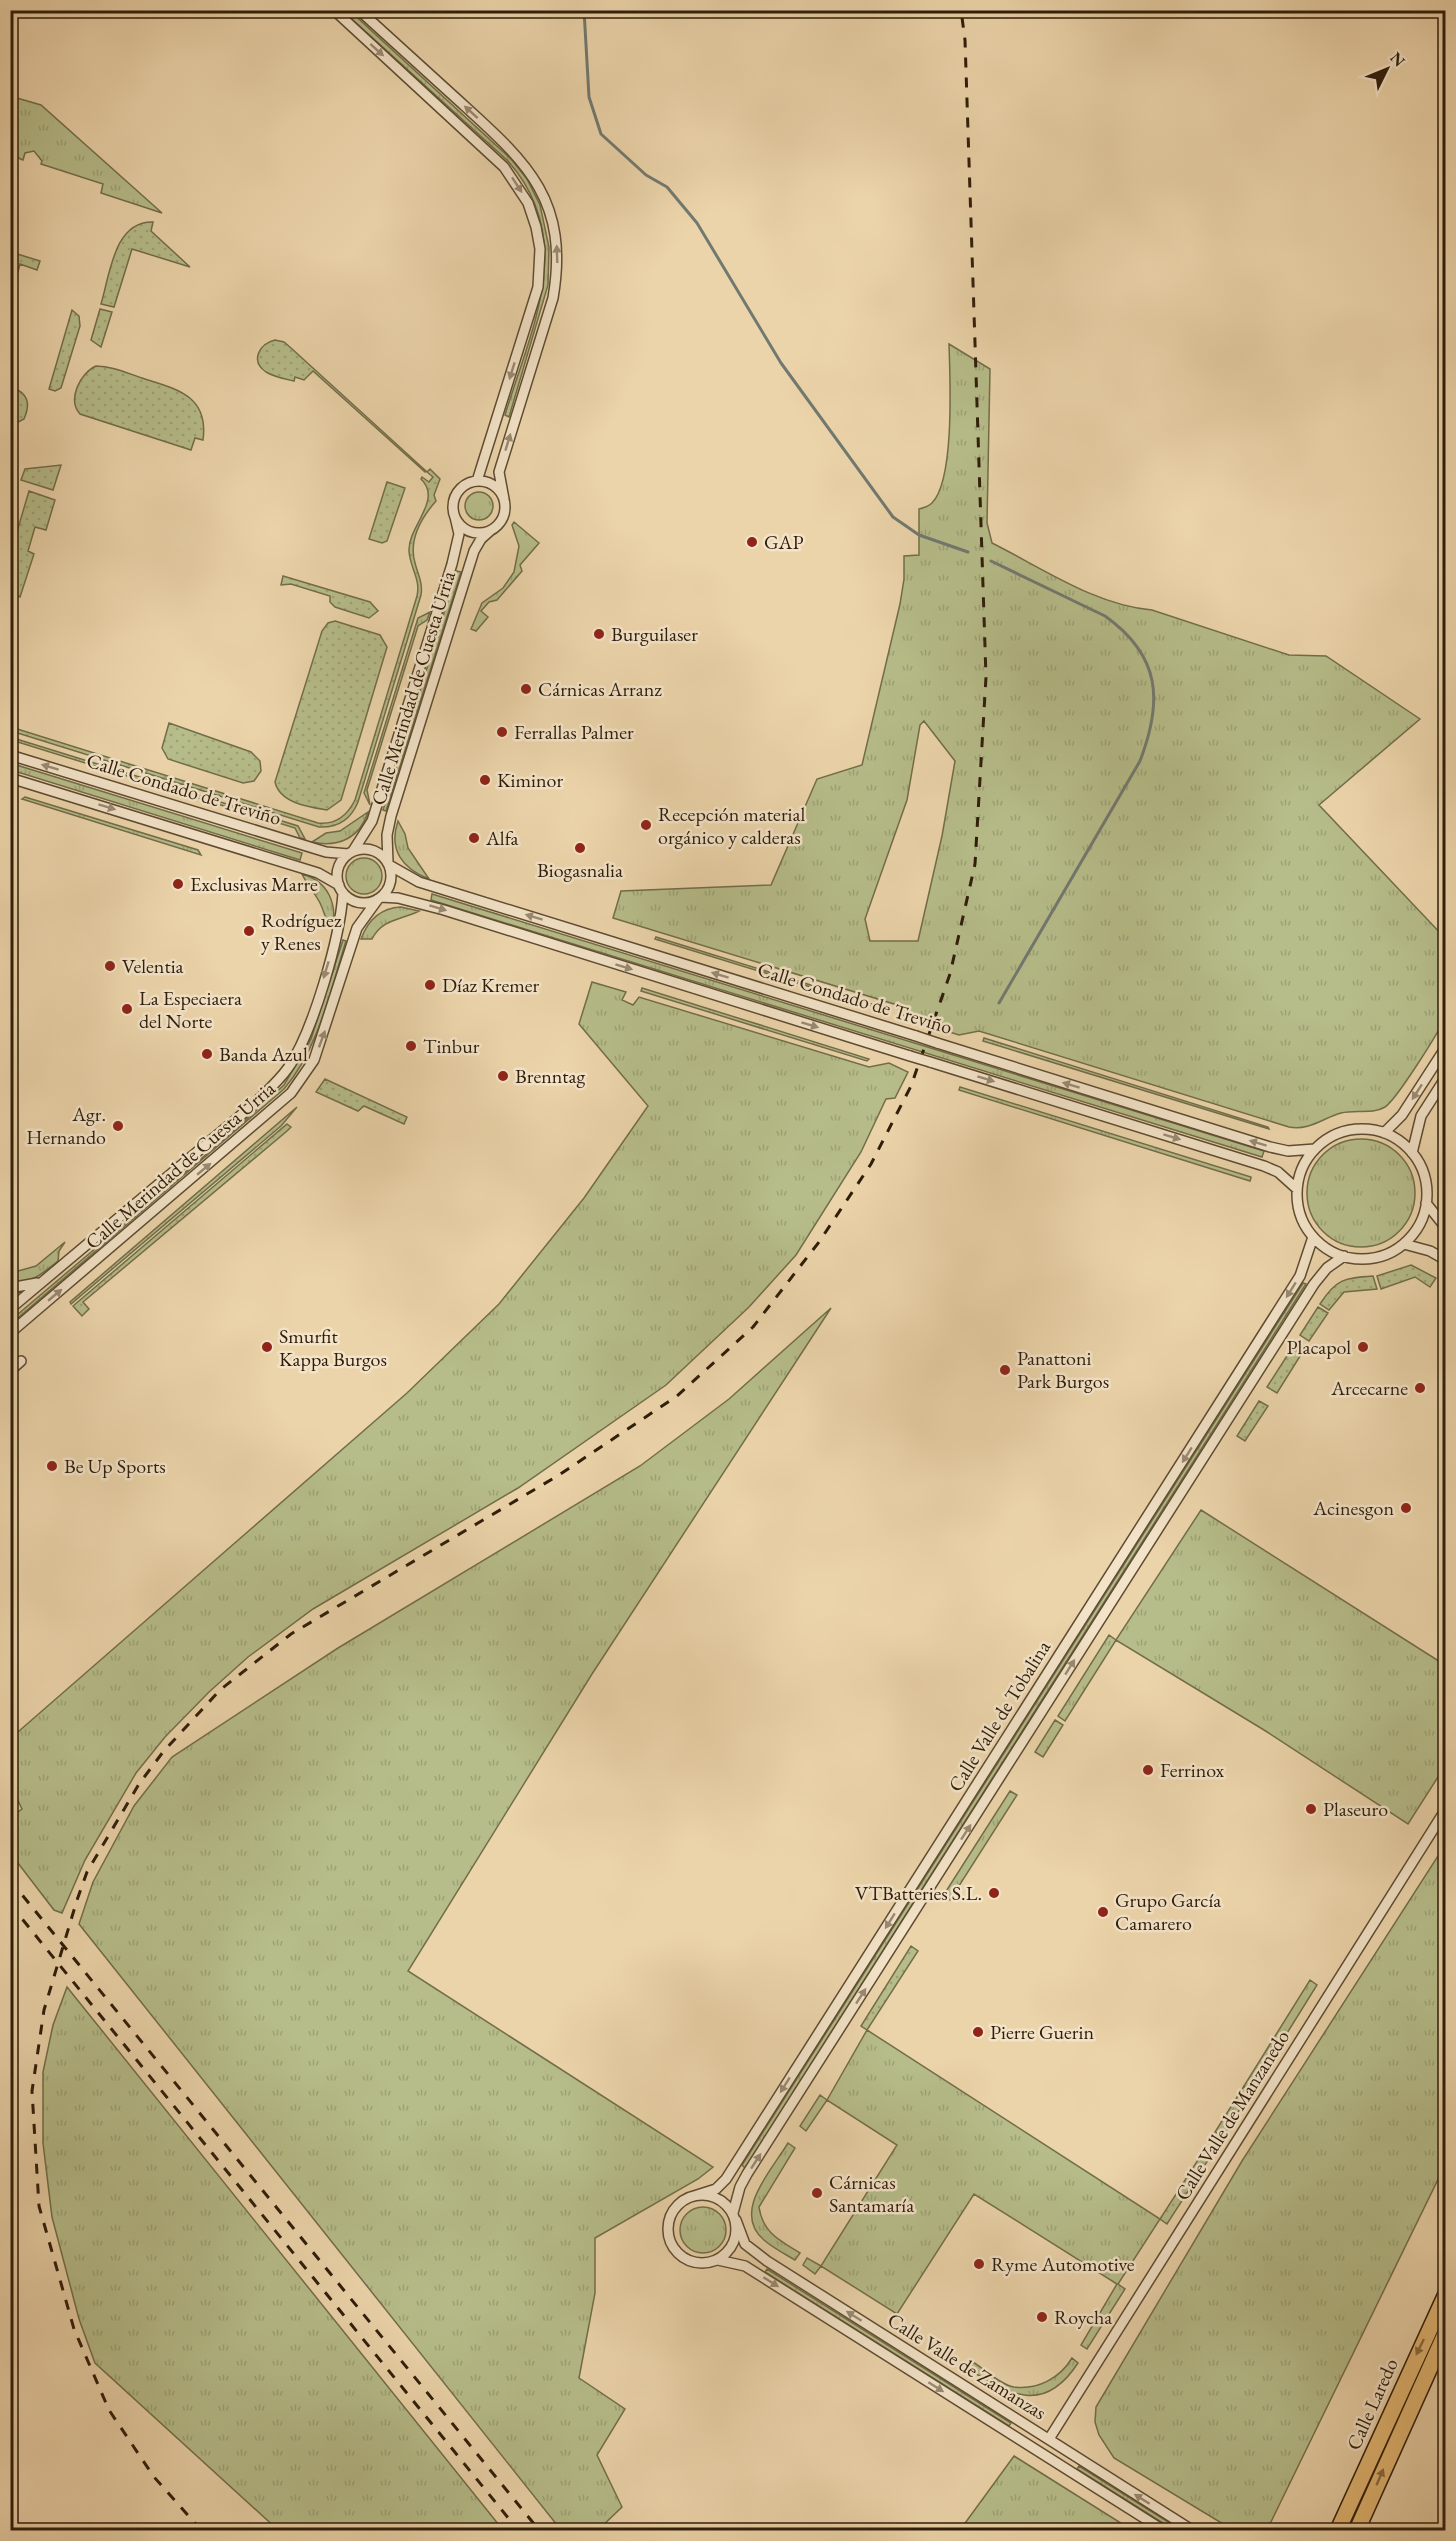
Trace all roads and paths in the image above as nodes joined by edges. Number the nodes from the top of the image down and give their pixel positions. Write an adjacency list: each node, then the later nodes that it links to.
1 (334, 10): 3 (street, one-way to 3)
2 (358, 10): 4 (street, one-way to 2)
3 (477, 480): 4 (street); 5 (street)
4 (504, 499): 6 (street)
5 (455, 517): 6 (street); 9 (street, Calle Merindad de Cuesta Urria)
6 (491, 530): 10 (street, Calle Merindad de Cuesta Urria)
7 (10, 755): 9 (street, Calle Condado de Treviño, one-way to 7)
8 (10, 778): 11 (street, Calle Condado de Treviño, one-way to 11)
9 (350, 853): 10 (street); 11 (street)
10 (389, 864): 12 (street); 16 (street, Calle Condado de Treviño, one-way to 10, bridge)
11 (341, 889): 12 (street); 25 (street, Calle Merindad de Cuesta Urria, one-way to 25)
12 (379, 898): 18 (street, Calle Condado de Treviño, one-way to 18, bridge); 28 (street, Calle Merindad de Cuesta Urria, one-way to 12)
13 (1446, 1047): 15 (street, one-way to 15)
14 (1446, 1077): 17 (street)
15 (1384, 1133): 16 (street); 17 (street)
16 (1315, 1149): 18 (street)
17 (1412, 1153): 19 (street)
18 (1297, 1189): 21 (street)
19 (1426, 1203): 20 (street); 22 (street)
20 (1446, 1228)
21 (1313, 1236): 23 (street); 32 (street, Calle Valle de Tobalina, one-way to 32)
22 (1404, 1244): 23 (street); 24 (street)
23 (1344, 1256): 33 (street, Calle Valle de Tobalina, one-way to 23)
24 (1446, 1260)
25 (50, 1277): 26 (street); 27 (street, Calle Merindad de Cuesta Urria)
26 (10, 1288)
27 (10, 1309)
28 (10, 1333)
29 (21, 1361): 30 (street)
30 (10, 1371)
31 (1446, 1809): 37 (street, Calle Valle de Manzanedo)
32 (694, 2196): 33 (street); 34 (street)
33 (734, 2217): 34 (street); 37 (street, Calle Valle de Zamanzas, one-way to 33)
34 (718, 2260): 38 (street, Calle Valle de Zamanzas, one-way to 38)
35 (1446, 2294): 40 (main road, Calle Laredo, one-way to 40)
36 (1446, 2332): 41 (main road, Calle Laredo, one-way to 36)
37 (1049, 2439): 39 (street, Calle Valle de Zamanzas, one-way to 37)
38 (1162, 2530)
39 (1192, 2530)
40 (1338, 2530)
41 (1357, 2530)

